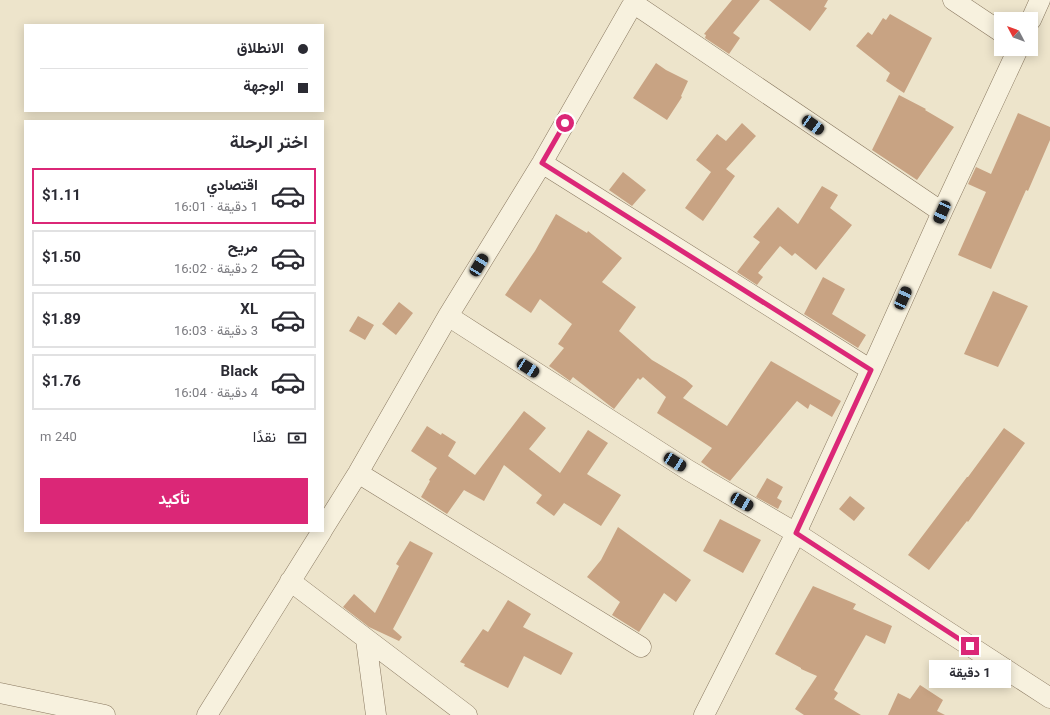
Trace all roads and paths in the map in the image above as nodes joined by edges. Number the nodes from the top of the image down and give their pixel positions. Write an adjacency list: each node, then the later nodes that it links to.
1 (953, 0): 5 (street)
2 (1040, 0): 4 (street)
3 (634, 2): 7 (street); 8 (street)
4 (1035, 12)
5 (994, 27)
6 (1015, 56): 8 (street)
7 (542, 163): 9 (street); 10 (street)
8 (942, 212): 10 (street)
9 (448, 316): 11 (street); 14 (street)
10 (871, 370): 14 (street)
11 (358, 473): 12 (street); 17 (street)
12 (324, 527)
13 (321, 532): 15 (street)
14 (796, 533): 19 (street); 20 (street)
15 (290, 581): 16 (street); 22 (street)
16 (366, 640): 23 (street); 24 (street)
17 (641, 647)
18 (0, 693): 21 (street)
19 (1050, 698)
20 (711, 712)
21 (105, 715)
22 (207, 715)
23 (376, 715)
24 (467, 715)

